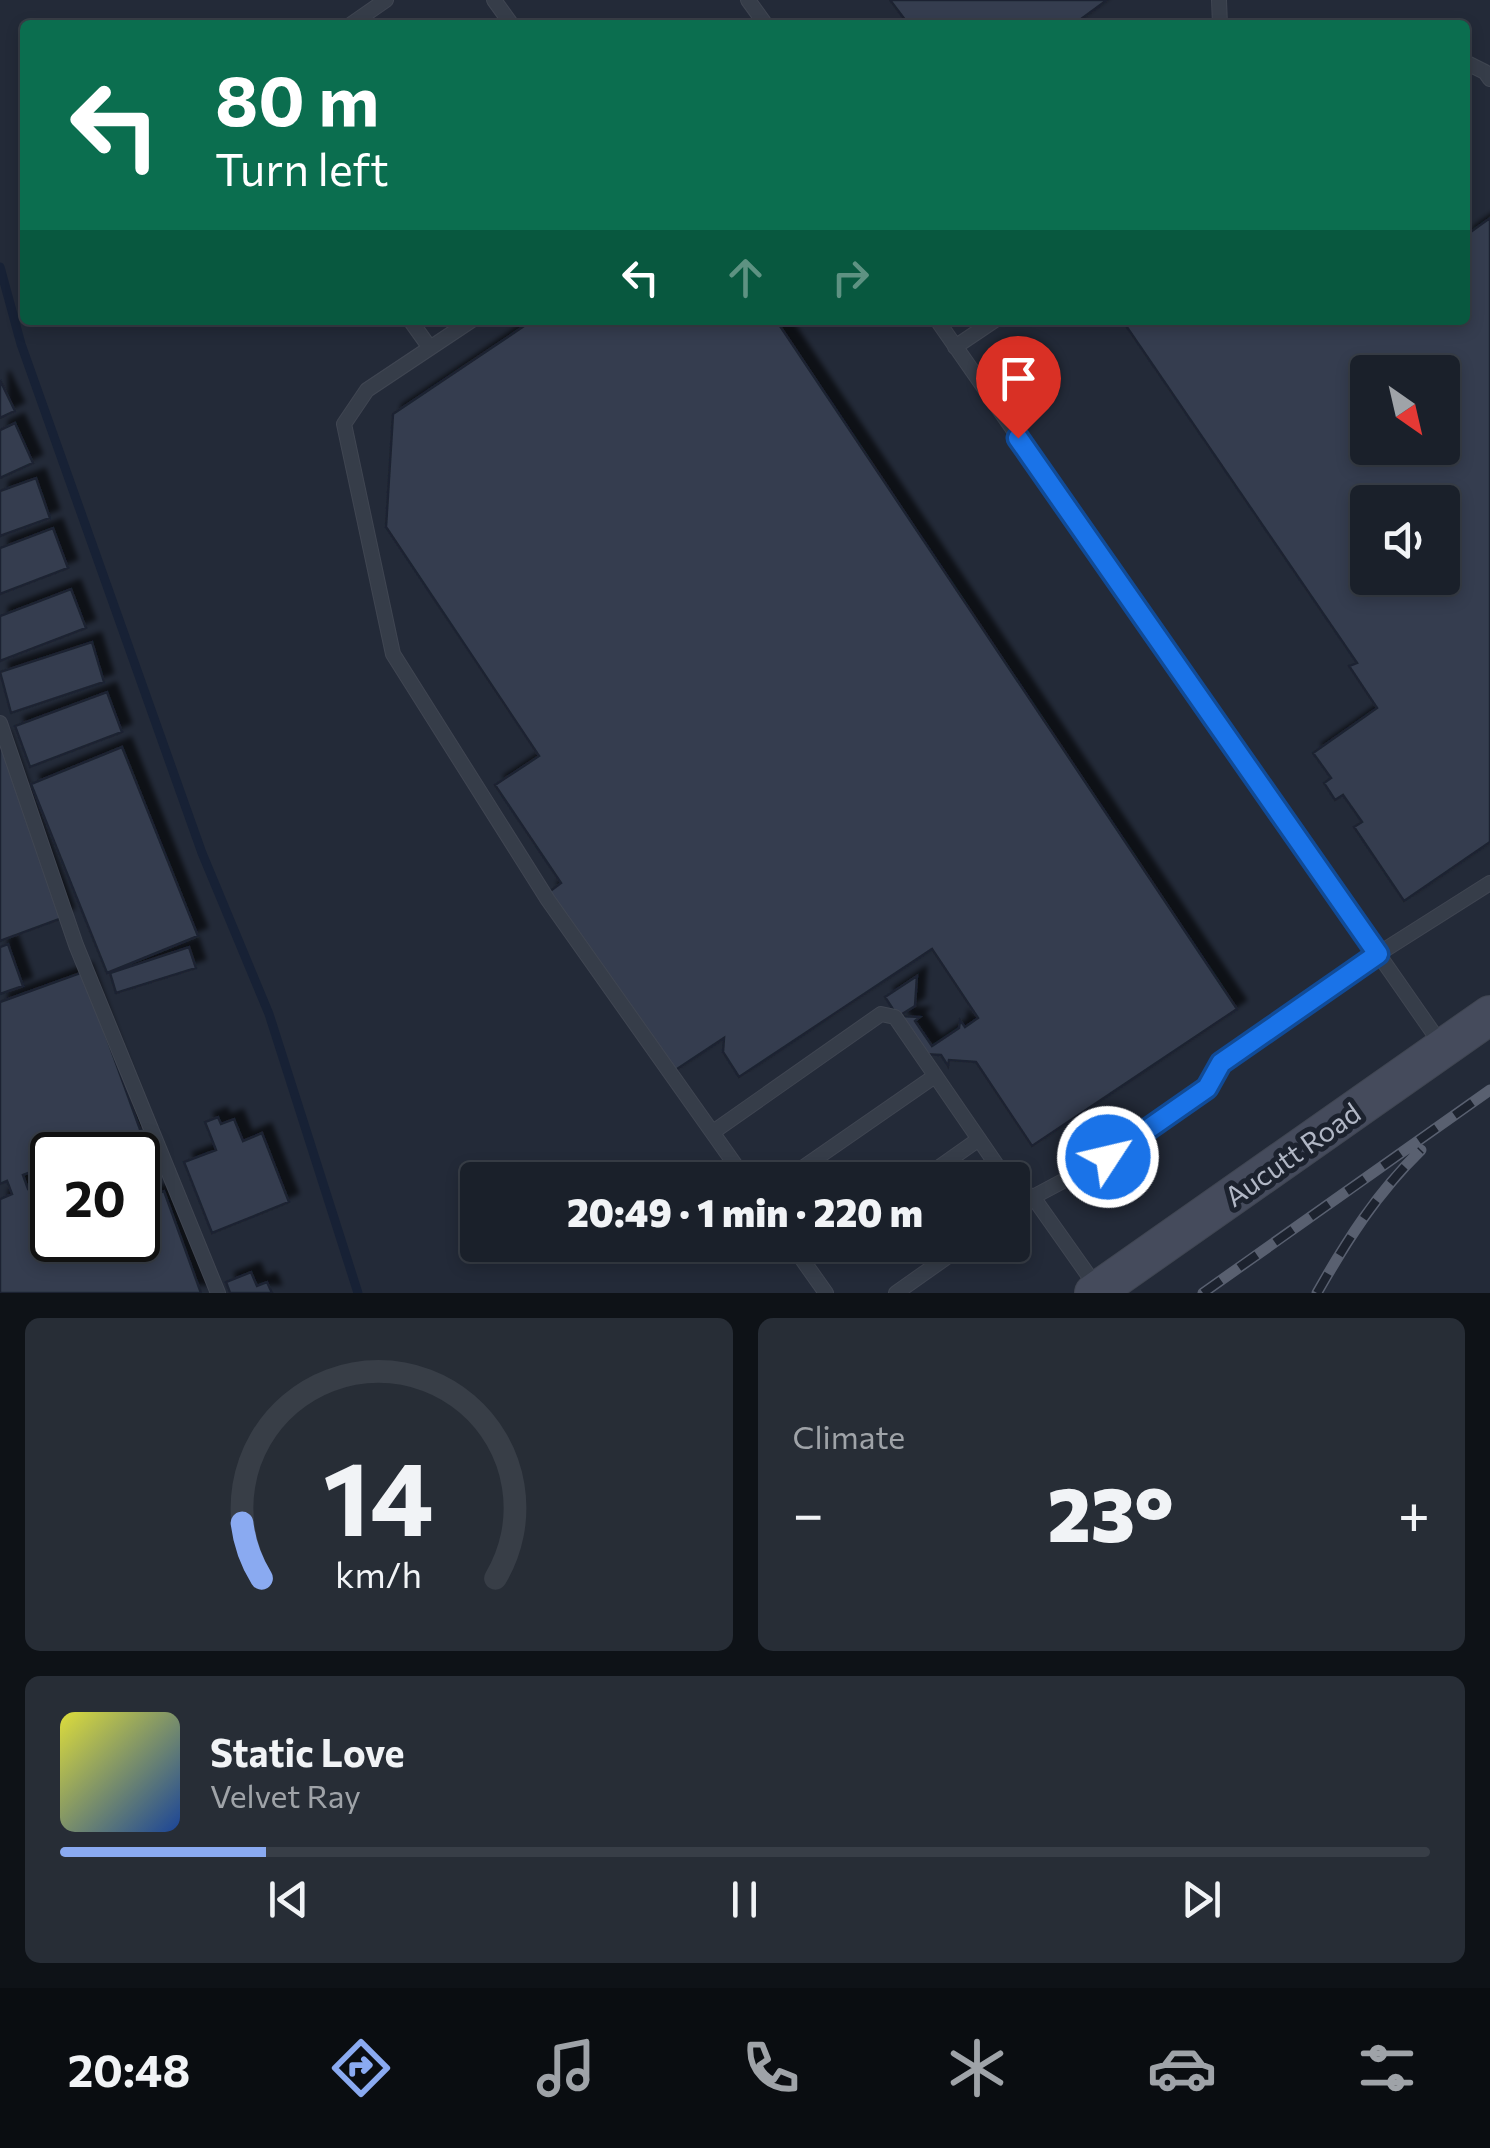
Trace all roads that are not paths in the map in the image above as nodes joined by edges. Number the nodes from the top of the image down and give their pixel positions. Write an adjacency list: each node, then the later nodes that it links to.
1 (386, 0): 2 (lane)
2 (357, 20)
3 (1470, 64): 4 (lane)
4 (1490, 79)
5 (414, 325): 10 (lane)
6 (464, 325): 10 (lane)
7 (940, 325): 9 (lane)
8 (988, 325): 9 (lane)
9 (955, 347): 13 (lane)
10 (430, 348): 17 (lane)
11 (0, 723): 29 (lane)
12 (1490, 883): 13 (lane)
13 (1378, 954): 15 (lane); 24 (lane)
14 (1490, 1015): 15 (street, Aucutt Road)
15 (1444, 1048): 28 (street, Aucutt Road)
16 (936, 1076): 17 (lane); 18 (lane); 20 (lane)
17 (712, 1132): 19 (lane)
18 (979, 1139): 21 (lane); 22 (lane)
19 (733, 1162)
20 (810, 1162)
21 (946, 1162)
22 (995, 1162)
23 (1030, 1195): 24 (lane)
24 (1033, 1196): 25 (lane); 28 (lane)
25 (1030, 1198)
26 (804, 1262): 30 (lane)
27 (940, 1262): 31 (lane)
28 (1096, 1291)
29 (218, 1293)
30 (826, 1293)
31 (896, 1293)

